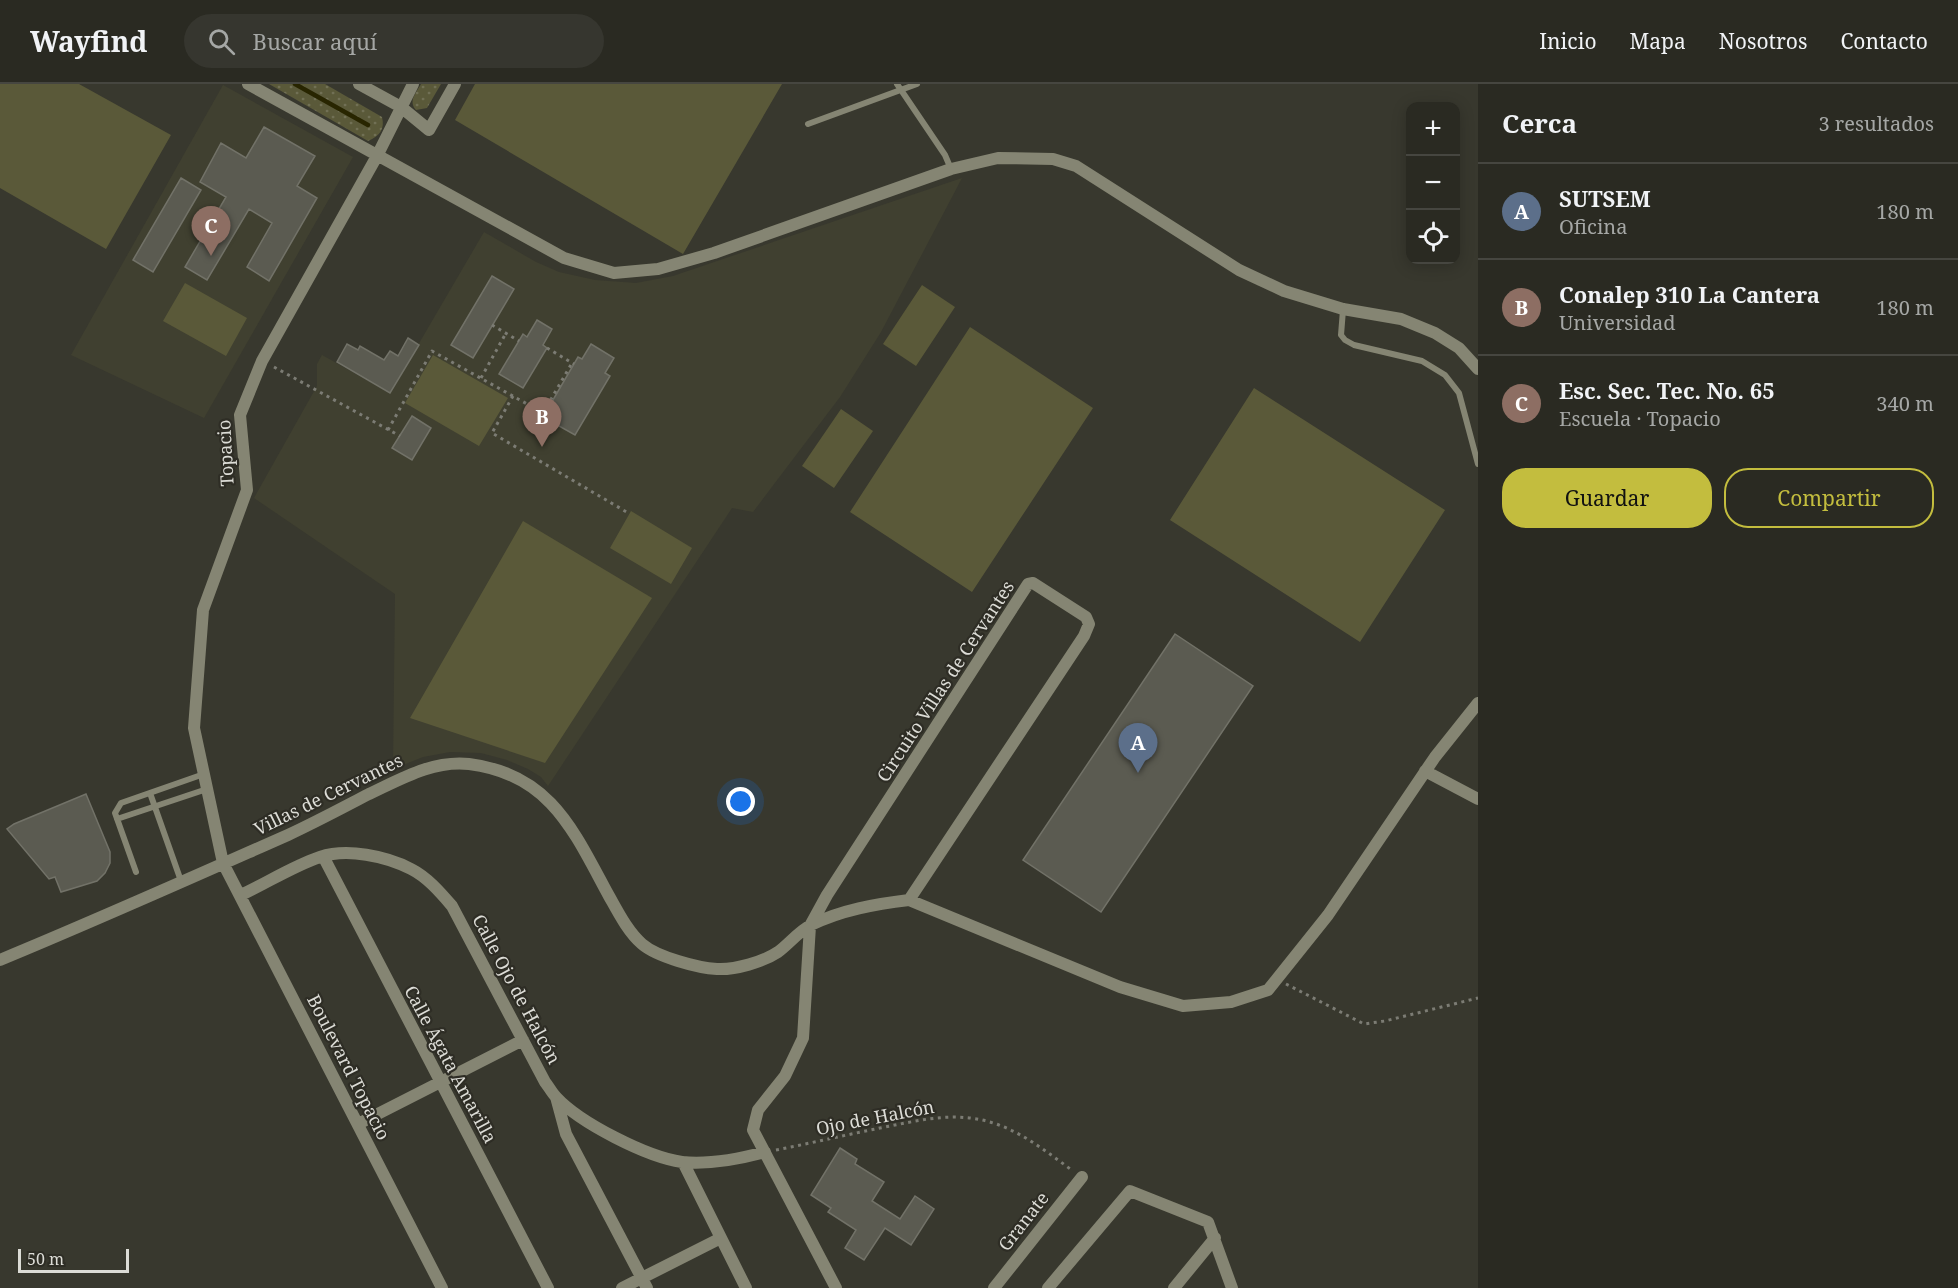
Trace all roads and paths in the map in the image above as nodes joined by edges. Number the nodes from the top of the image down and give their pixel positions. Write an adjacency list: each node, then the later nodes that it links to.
1 (248, 84): 9 (street)
2 (359, 84): 7 (street)
3 (413, 84): 7 (street)
4 (455, 84): 7 (street)
5 (917, 84): 6 (lane)
6 (899, 87): 8 (lane); 10 (lane)
7 (401, 108): 9 (street, Topacio)
8 (808, 124)
9 (377, 156): 10 (street); 16 (street, Topacio)
10 (951, 170): 11 (street)
11 (1343, 309): 17 (street); 22 (lane)
12 (492, 325): 13 (path)
13 (506, 333): 14 (path); 18 (path)
14 (519, 340)
15 (547, 348): 19 (path)
16 (262, 361): 20 (path); 26 (street, Topacio)
17 (1478, 369)
18 (481, 378): 19 (path); 20 (path)
19 (513, 396): 23 (path)
20 (388, 430): 21 (path)
21 (400, 436)
22 (1478, 464)
23 (630, 514)
24 (1478, 702): 25 (street)
25 (1425, 771): 29 (street); 40 (street)
26 (204, 774): 27 (street, Topacio); 28 (lane)
27 (207, 789): 30 (lane); 33 (street, Topacio)
28 (150, 793): 30 (lane); 31 (lane)
29 (1478, 799)
30 (155, 806): 31 (lane); 35 (lane)
31 (117, 819): 34 (lane)
32 (323, 856): 36 (street, Calle Ojo de Halcón); 42 (street, Calle Ojo de Halcón); 43 (street, Calle Ágata Amarilla)
33 (223, 863): 35 (street, Villas de Cervantes); 36 (street, Boulevard Topacio); 38 (street, Villas de Cervantes)
34 (136, 872)
35 (181, 881): 39 (street, Villas de Cervantes)
36 (241, 895): 45 (street, Boulevard Topacio)
37 (909, 900): 38 (street, Villas de Cervantes); 38 (street, Circuito Villas de Cervantes); 40 (street)
38 (810, 926): 46 (street)
39 (0, 960)
40 (1277, 979): 41 (path)
41 (1478, 999)
42 (523, 1040): 43 (street); 44 (street, Calle Ojo de Halcón)
43 (440, 1082): 45 (street); 53 (street, Calle Ágata Amarilla)
44 (556, 1097): 47 (street, Calle Ojo de Halcón); 51 (street)
45 (358, 1124): 52 (street, Boulevard Topacio)
46 (765, 1152): 47 (street, Calle Ojo de Halcón); 48 (path, Ojo de Halcón); 56 (street)
47 (682, 1162): 49 (street)
48 (1082, 1177): 57 (street, Granate)
49 (721, 1238): 51 (street); 55 (street)
50 (1215, 1238): 58 (street); 59 (street); 60 (street)
51 (644, 1283): 54 (street)
52 (442, 1288)
53 (548, 1288)
54 (622, 1288)
55 (746, 1288)
56 (836, 1288)
57 (994, 1288)
58 (1048, 1288)
59 (1174, 1288)
60 (1232, 1288)

